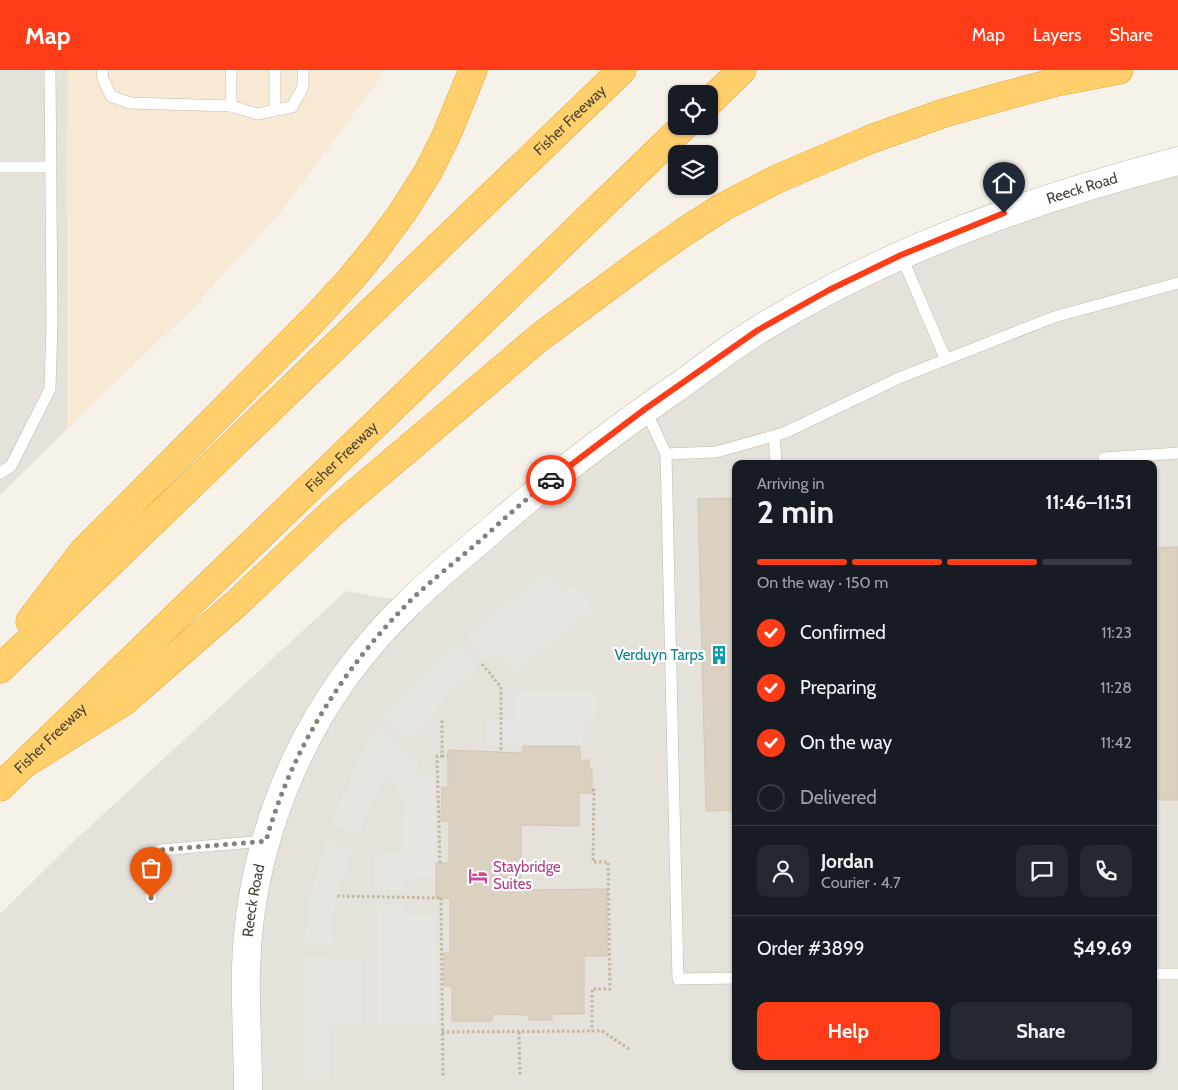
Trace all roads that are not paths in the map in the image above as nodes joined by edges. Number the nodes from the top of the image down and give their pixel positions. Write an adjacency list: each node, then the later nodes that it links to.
1 (50, 70): 16 (lane)
2 (102, 70): 11 (lane)
3 (231, 70): 11 (lane)
4 (275, 70): 12 (lane)
5 (303, 70): 12 (lane)
6 (473, 70): 27 (highway)
7 (622, 70): 28 (highway, Fisher Freeway)
8 (742, 70): 10 (highway)
9 (1119, 70): 29 (highway)
10 (718, 93)
11 (231, 106): 12 (lane)
12 (275, 110)
13 (675, 135): 29 (highway, Fisher Freeway)
14 (1178, 161): 17 (street, Reeck Road)
15 (0, 167): 16 (lane)
16 (51, 167): 26 (lane)
17 (901, 255): 19 (lane); 20 (street, Reeck Road)
18 (1178, 283): 19 (lane)
19 (946, 360): 21 (lane)
20 (645, 409): 23 (lane); 31 (street, Reeck Road)
21 (774, 436): 23 (lane); 24 (lane)
22 (1178, 453): 25 (lane)
23 (666, 454): 35 (lane)
24 (776, 460)
25 (1104, 460)
26 (0, 473)
27 (0, 659)
28 (0, 669)
29 (24, 764): 30 (highway, Fisher Freeway)
30 (0, 787)
31 (266, 841): 32 (lane); 36 (street, Reeck Road)
32 (151, 898)
33 (1157, 974): 34 (lane)
34 (1178, 974)
35 (732, 978)
36 (248, 1090)

